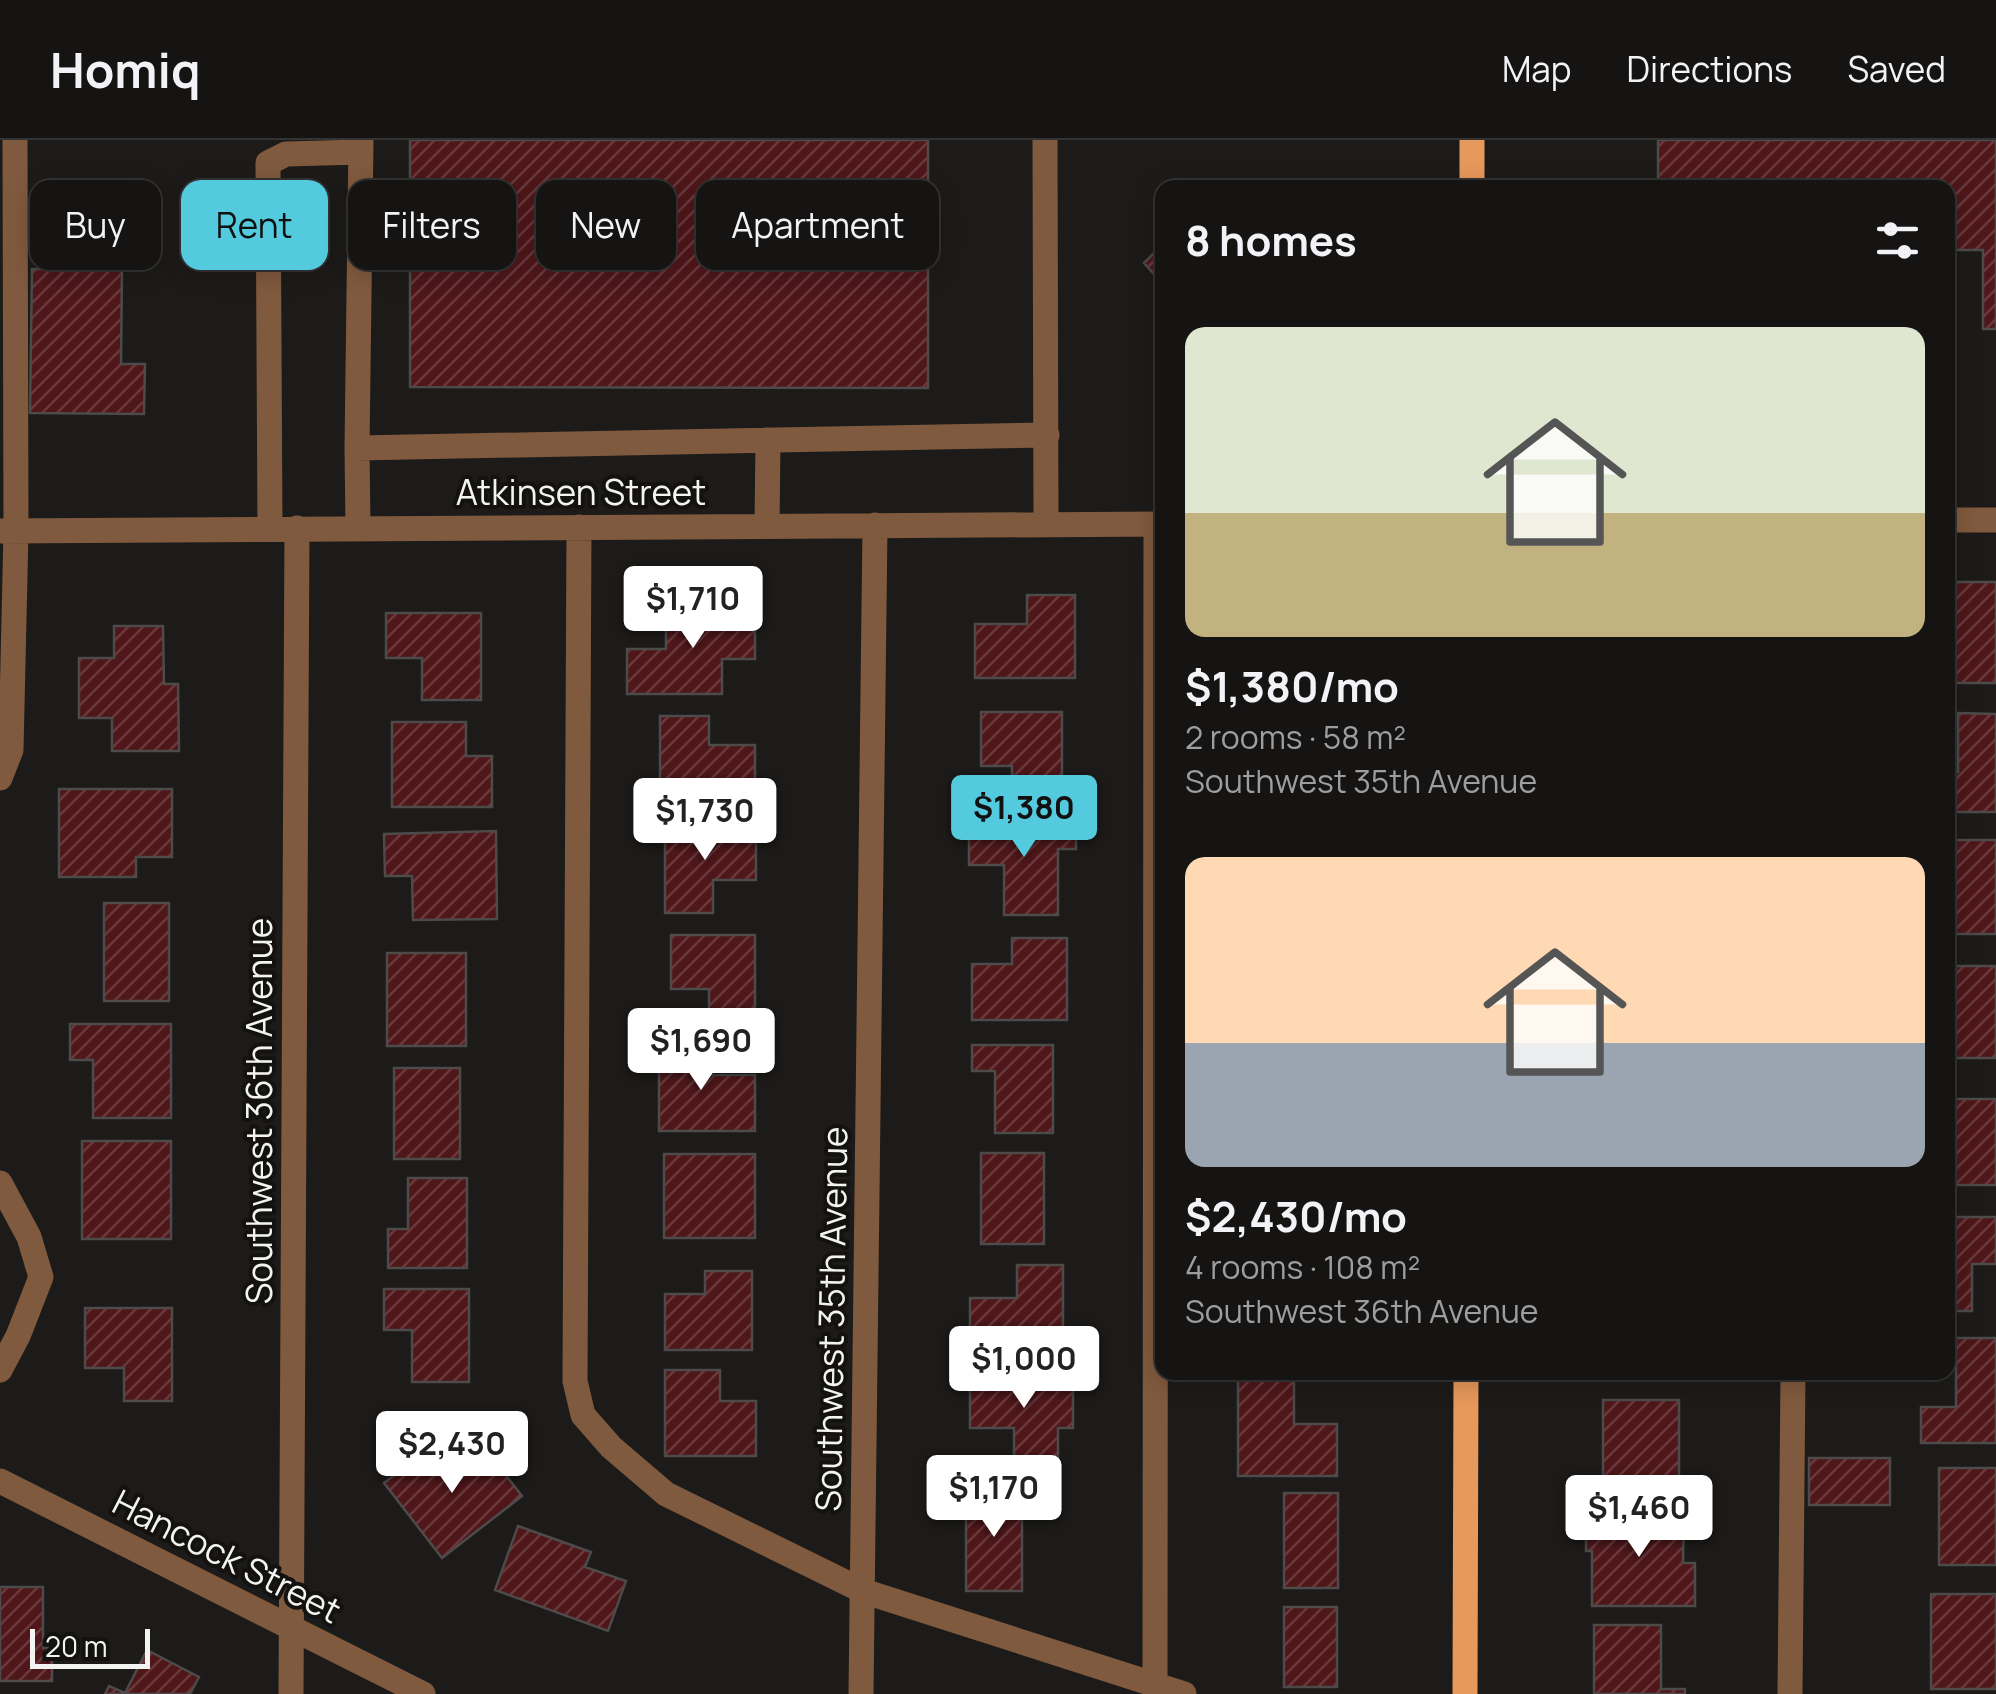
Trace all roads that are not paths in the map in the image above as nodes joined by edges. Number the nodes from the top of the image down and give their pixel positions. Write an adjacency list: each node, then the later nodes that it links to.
1 (15, 140): 19 (street)
2 (1045, 140): 6 (street)
3 (1472, 140): 5 (main road)
4 (361, 146): 8 (street); 16 (street)
5 (1472, 180)
6 (1047, 435): 7 (street); 11 (street)
7 (768, 440): 8 (street); 13 (street)
8 (357, 448): 18 (street)
9 (1955, 520): 10 (street)
10 (1996, 520)
11 (1046, 524): 12 (street, Atkinsen Street); 14 (street, Atkinsen Street)
12 (1155, 524)
13 (767, 526): 14 (street, Atkinsen Street); 15 (street, Atkinsen Street)
14 (875, 526): 27 (street, Southwest 35th Avenue)
15 (579, 527): 18 (street, Atkinsen Street); 27 (street)
16 (270, 528): 17 (street, Atkinsen Street); 19 (street, Atkinsen Street)
17 (297, 528): 18 (street, Atkinsen Street); 28 (street, Southwest 36th Avenue)
18 (358, 529)
19 (8, 531): 20 (street)
20 (0, 778)
21 (0, 1183): 22 (street)
22 (0, 1370)
23 (1156, 1380): 29 (street)
24 (1466, 1380): 34 (main road)
25 (1793, 1380): 35 (street)
26 (0, 1481): 28 (street, Hancock Street)
27 (862, 1591): 29 (street); 32 (street, Southwest 35th Avenue)
28 (291, 1628): 30 (street, Southwest 36th Avenue); 31 (street, Hancock Street)
29 (1155, 1684): 33 (street)
30 (290, 1694)
31 (423, 1694)
32 (861, 1694)
33 (1184, 1694)
34 (1465, 1694)
35 (1790, 1694)

